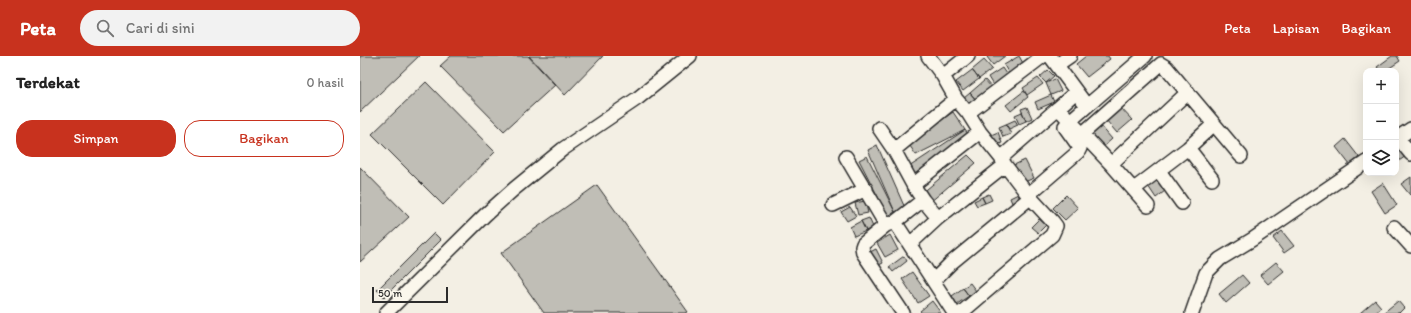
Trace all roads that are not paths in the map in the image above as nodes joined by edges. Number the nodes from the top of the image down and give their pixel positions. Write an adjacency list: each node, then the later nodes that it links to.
1 (690, 56): 47 (street)
2 (928, 56): 8 (street)
3 (968, 56): 8 (street)
4 (1043, 56): 14 (street)
5 (1070, 56): 7 (street)
6 (1145, 56): 12 (street)
7 (1053, 61): 9 (street)
8 (942, 76): 11 (street)
9 (1076, 92): 12 (street); 13 (street)
10 (1188, 92): 16 (street); 20 (street); 29 (street)
11 (956, 98): 14 (street); 24 (street)
12 (1087, 106): 15 (street)
13 (1056, 111): 15 (street); 28 (street)
14 (968, 113): 19 (street)
15 (1067, 124): 20 (street); 36 (street)
16 (1214, 124): 23 (street); 26 (street)
17 (879, 128): 24 (street)
18 (1411, 129): 21 (street)
19 (980, 132): 28 (street); 33 (street)
20 (1082, 134): 29 (street)
21 (1399, 137)
22 (1399, 140): 25 (street)
23 (1188, 148): 31 (street); 32 (street)
24 (894, 150): 33 (street)
25 (1411, 154)
26 (1241, 156)
27 (846, 157): 34 (street)
28 (1003, 161): 36 (street); 41 (street)
29 (1111, 164): 35 (street)
30 (1363, 164): 51 (street)
31 (1159, 171): 35 (street); 38 (street)
32 (1212, 179)
33 (913, 185): 37 (street)
34 (866, 189): 39 (street); 42 (street)
35 (1134, 189): 40 (street)
36 (1029, 196): 46 (street); 50 (street)
37 (923, 200): 41 (street); 42 (street)
38 (1182, 203)
39 (833, 205)
40 (1148, 206)
41 (938, 218): 44 (street)
42 (891, 224): 44 (street); 48 (street)
43 (1394, 227): 45 (street)
44 (910, 244): 46 (street)
45 (1411, 246)
46 (934, 280): 49 (street)
47 (386, 313)
48 (903, 313)
49 (954, 313)
50 (961, 313)
51 (1192, 313)

